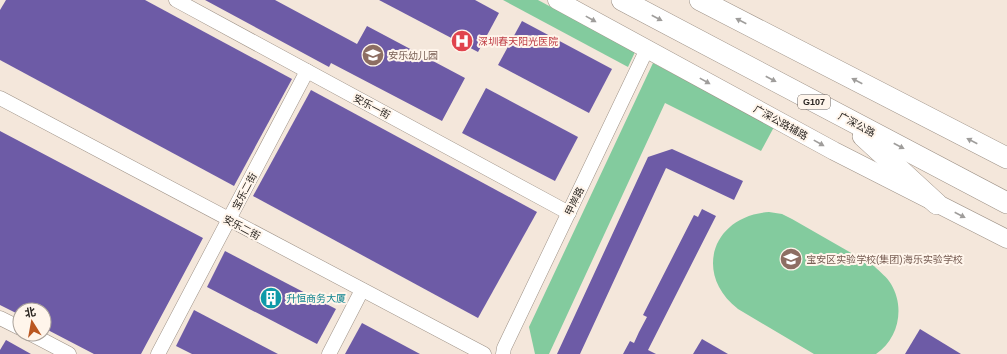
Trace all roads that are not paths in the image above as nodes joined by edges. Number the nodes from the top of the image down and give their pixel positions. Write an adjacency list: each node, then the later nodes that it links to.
1 (176, 0): 6 (street, 安乐一街)
2 (556, 0): 5 (main road, 广深公路辅路, one-way to 5)
3 (622, 0): 8 (highway, 广深公路 / G107, one-way to 8)
4 (700, 0): 9 (highway, one-way to 4)
5 (647, 49): 11 (main road, 广深公路辅路, one-way to 11); 12 (street, 甲岸路)
6 (307, 71): 12 (street, 安乐一街); 13 (street, 宝乐二街)
7 (0, 98): 13 (street, 安乐二街)
8 (842, 117): 10 (highway, 广深公路 / G107, one-way to 10); 11 (highway)
9 (1007, 158)
10 (1007, 203)
11 (937, 204): 14 (main road, 广深公路辅路, one-way to 14)
12 (569, 212): 23 (street, 甲岸路)
13 (229, 220): 15 (street, 安乐二街); 20 (street, 宝乐二街)
14 (1007, 239)
15 (362, 290): 21 (street); 22 (street, 安乐二街)
16 (0, 318): 17 (street)
17 (12, 324)
18 (46, 342): 19 (street)
19 (69, 354)
20 (158, 354)
21 (329, 354)
22 (484, 354)
23 (503, 354)

